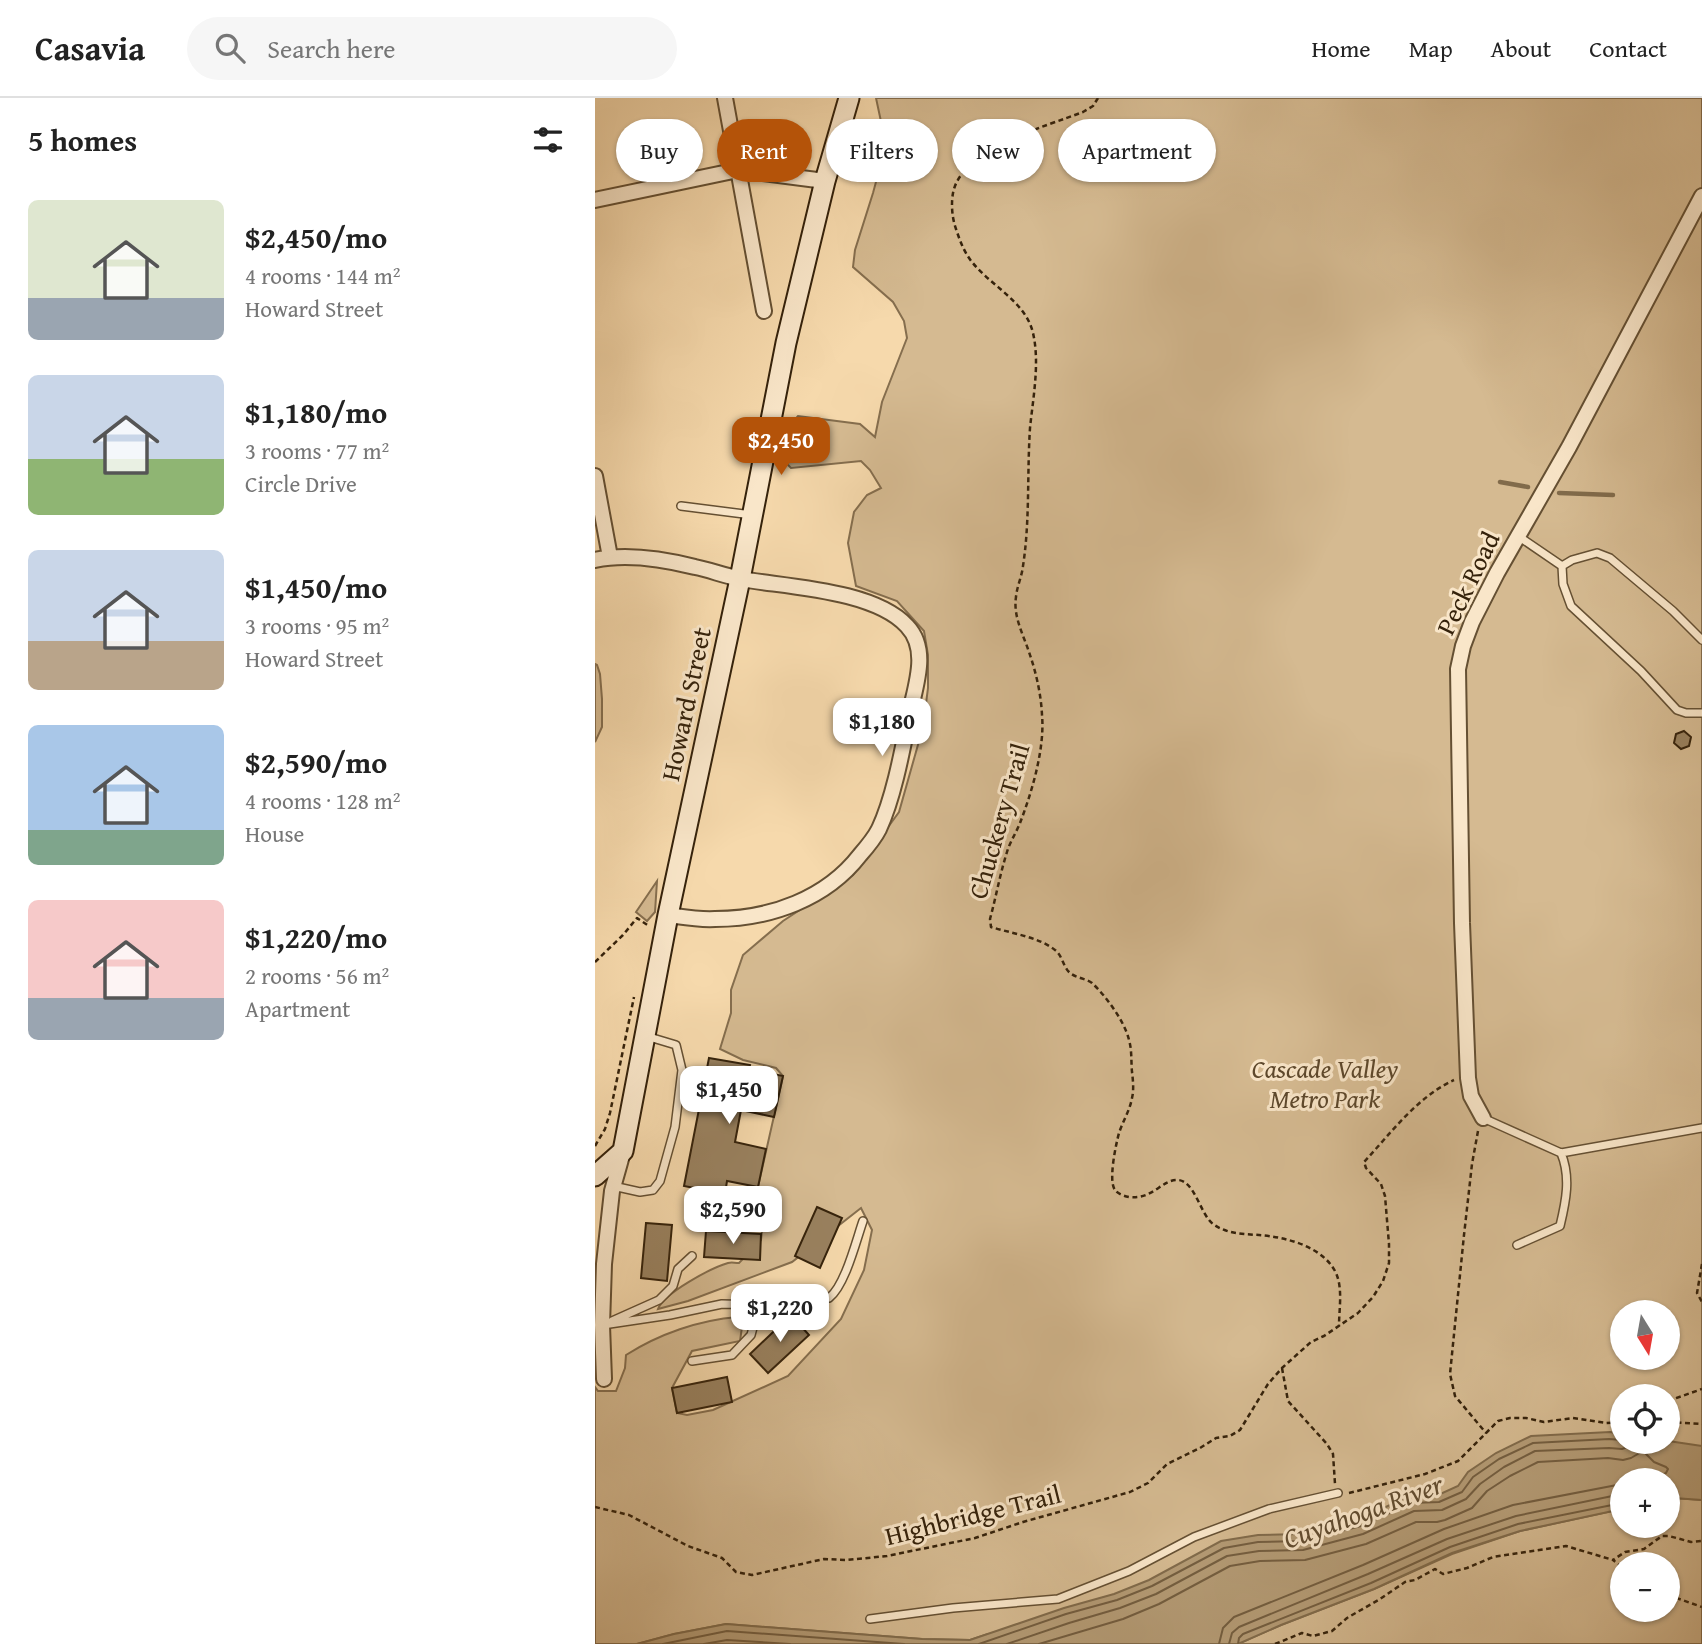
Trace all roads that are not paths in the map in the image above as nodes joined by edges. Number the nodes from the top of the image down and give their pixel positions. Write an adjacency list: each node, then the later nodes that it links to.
1 (725, 98): 3 (street)
2 (849, 98): 6 (main road, Howard Street)
3 (729, 119)
4 (717, 174): 9 (street)
5 (812, 179): 6 (street)
6 (825, 181): 13 (main road, Howard Street)
7 (740, 182): 10 (street)
8 (1702, 196): 14 (street, Peck Road)
9 (595, 200)
10 (764, 311)
11 (595, 476): 15 (street)
12 (681, 506): 13 (lane)
13 (752, 515): 17 (main road, Howard Street)
14 (1518, 536): 16 (lane); 22 (street, Peck Road)
15 (602, 558): 17 (street)
16 (1562, 566): 18 (lane); 19 (lane)
17 (740, 579): 20 (main road, Howard Street); 20 (street)
18 (1702, 640)
19 (1702, 713)
20 (668, 915): 21 (main road, Howard Street)
21 (645, 1035): 24 (main road, Howard Street); 27 (lane)
22 (1483, 1118): 25 (lane)
23 (1702, 1128): 25 (lane)
24 (623, 1151): 26 (main road); 27 (street, Howard Street)
25 (1560, 1153): 29 (lane)
26 (595, 1176)
27 (613, 1186): 32 (street, Howard Street)
28 (863, 1221): 31 (lane)
29 (1517, 1245)
30 (692, 1256): 32 (lane)
31 (759, 1305): 32 (lane); 33 (lane)
32 (602, 1325): 34 (street, Howard Street)
33 (692, 1361)
34 (604, 1379)
35 (1338, 1493): 36 (lane)
36 (870, 1619)

